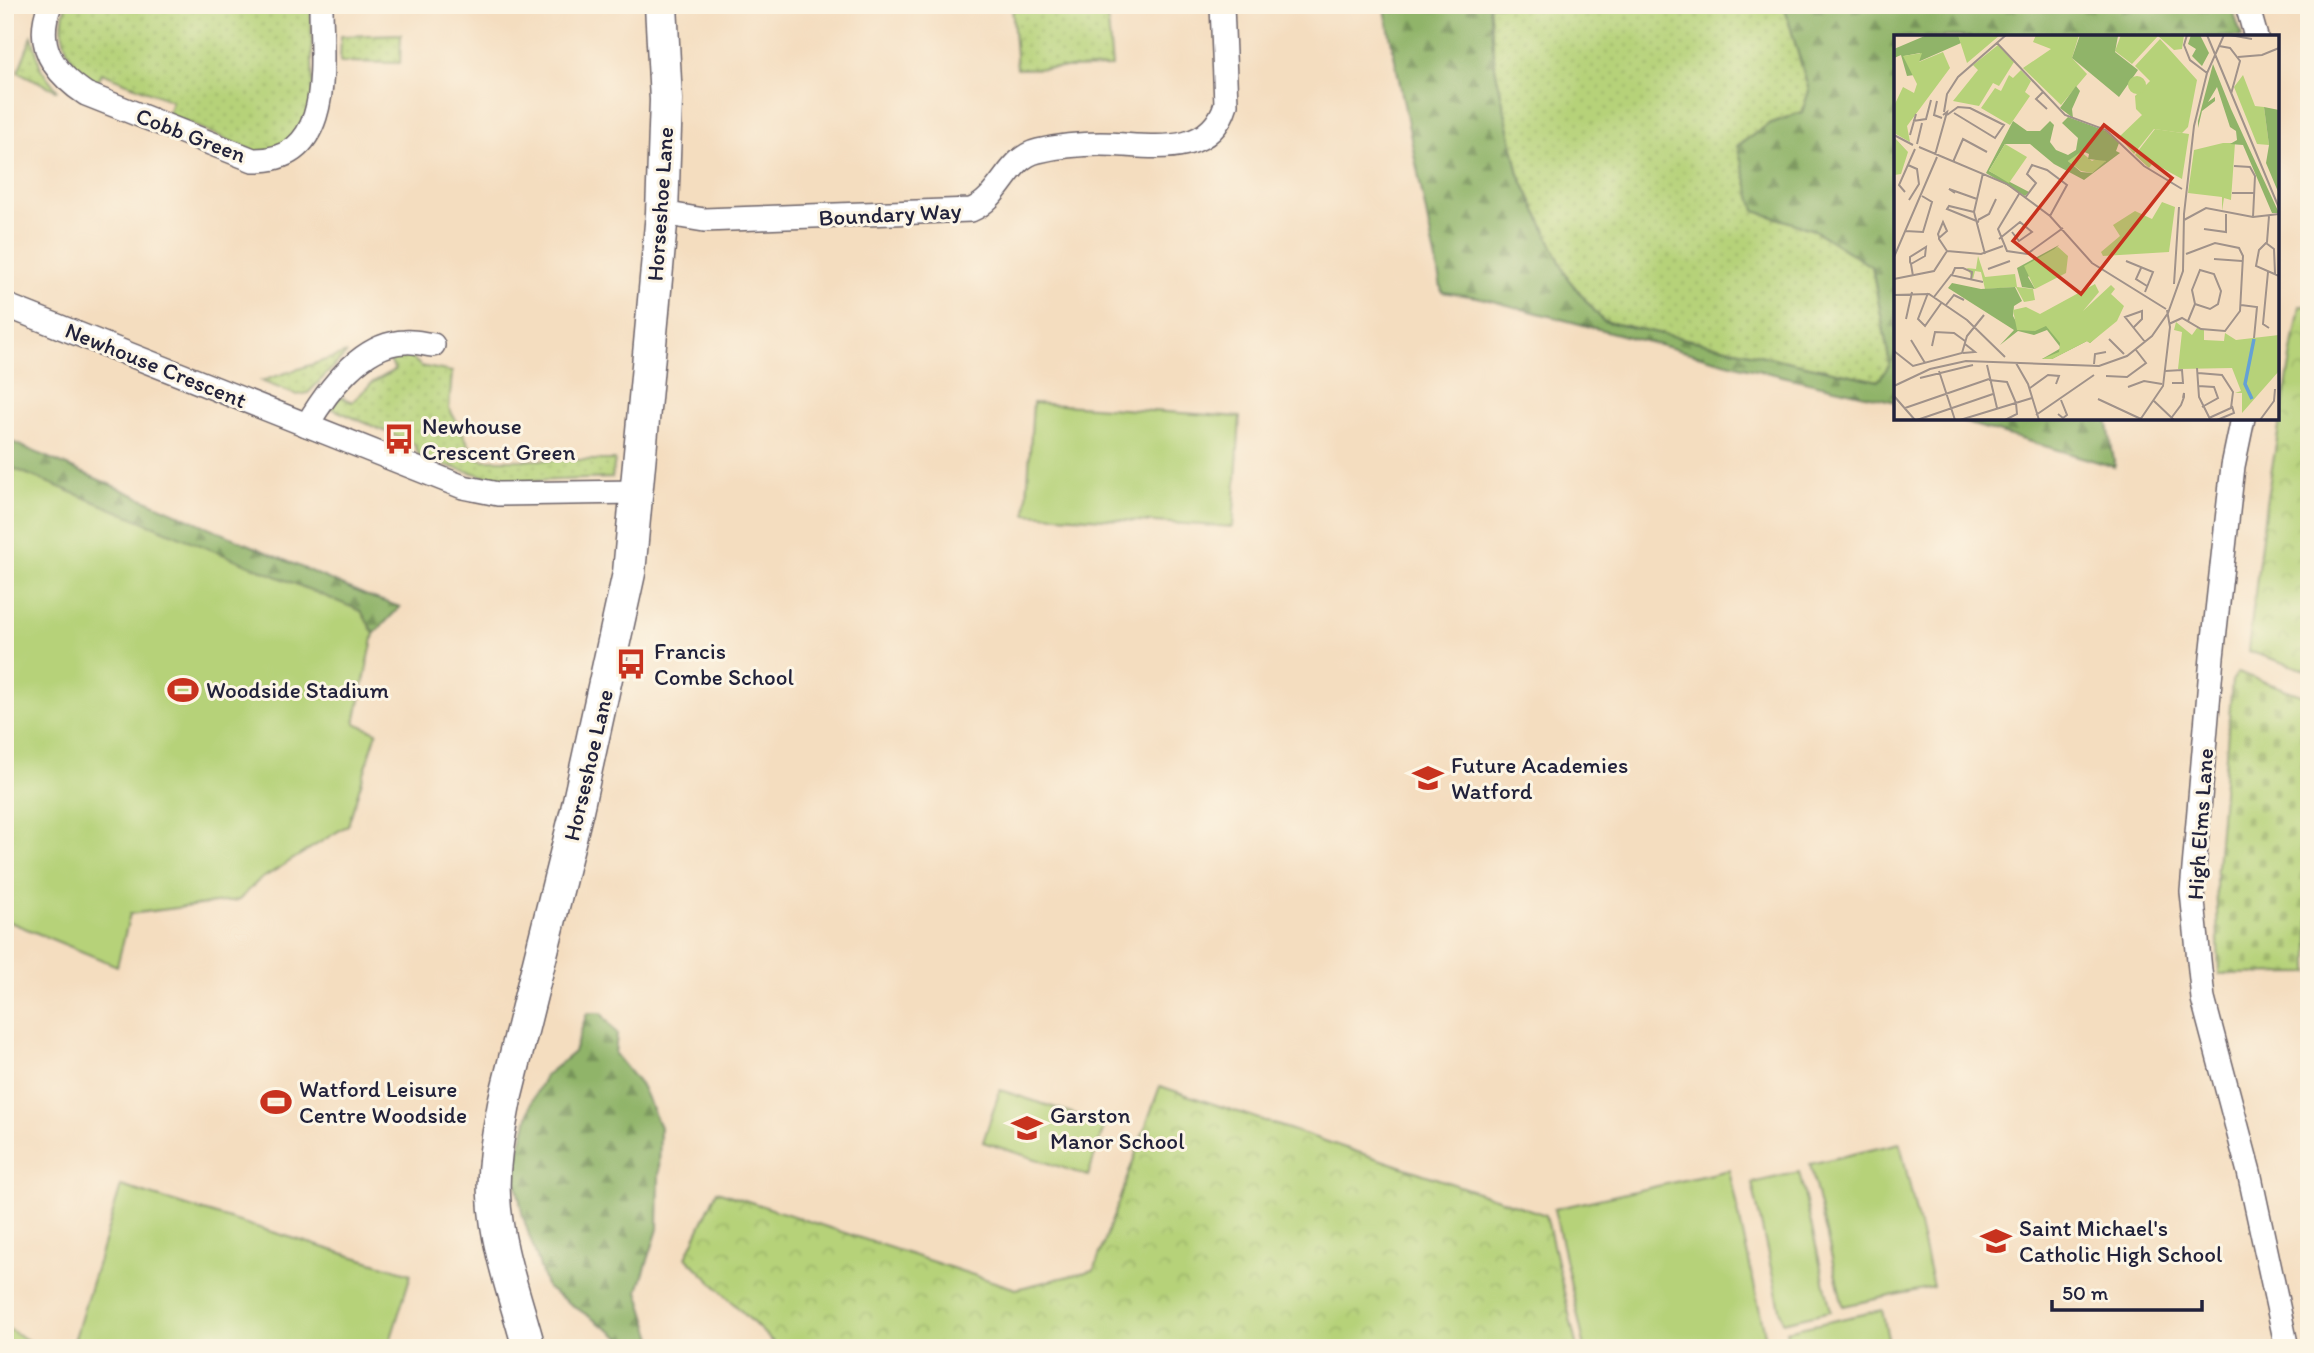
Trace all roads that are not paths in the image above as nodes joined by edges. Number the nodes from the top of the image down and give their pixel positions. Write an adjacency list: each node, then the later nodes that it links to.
1 (50, 5): 2 (street, Cobb Green)
2 (321, 5)
3 (661, 5): 7 (street, Horseshoe Lane)
4 (1222, 5): 7 (street, Boundary Way)
5 (2247, 5): 6 (street)
6 (2255, 35)
7 (662, 213): 12 (street, Horseshoe Lane)
8 (5, 305): 11 (street, Newhouse Crescent)
9 (433, 345): 11 (street)
10 (2243, 420): 14 (street, High Elms Lane)
11 (307, 425): 12 (street, Newhouse Crescent)
12 (638, 492): 13 (street, Horseshoe Lane)
13 (529, 1348)
14 (2287, 1348)

